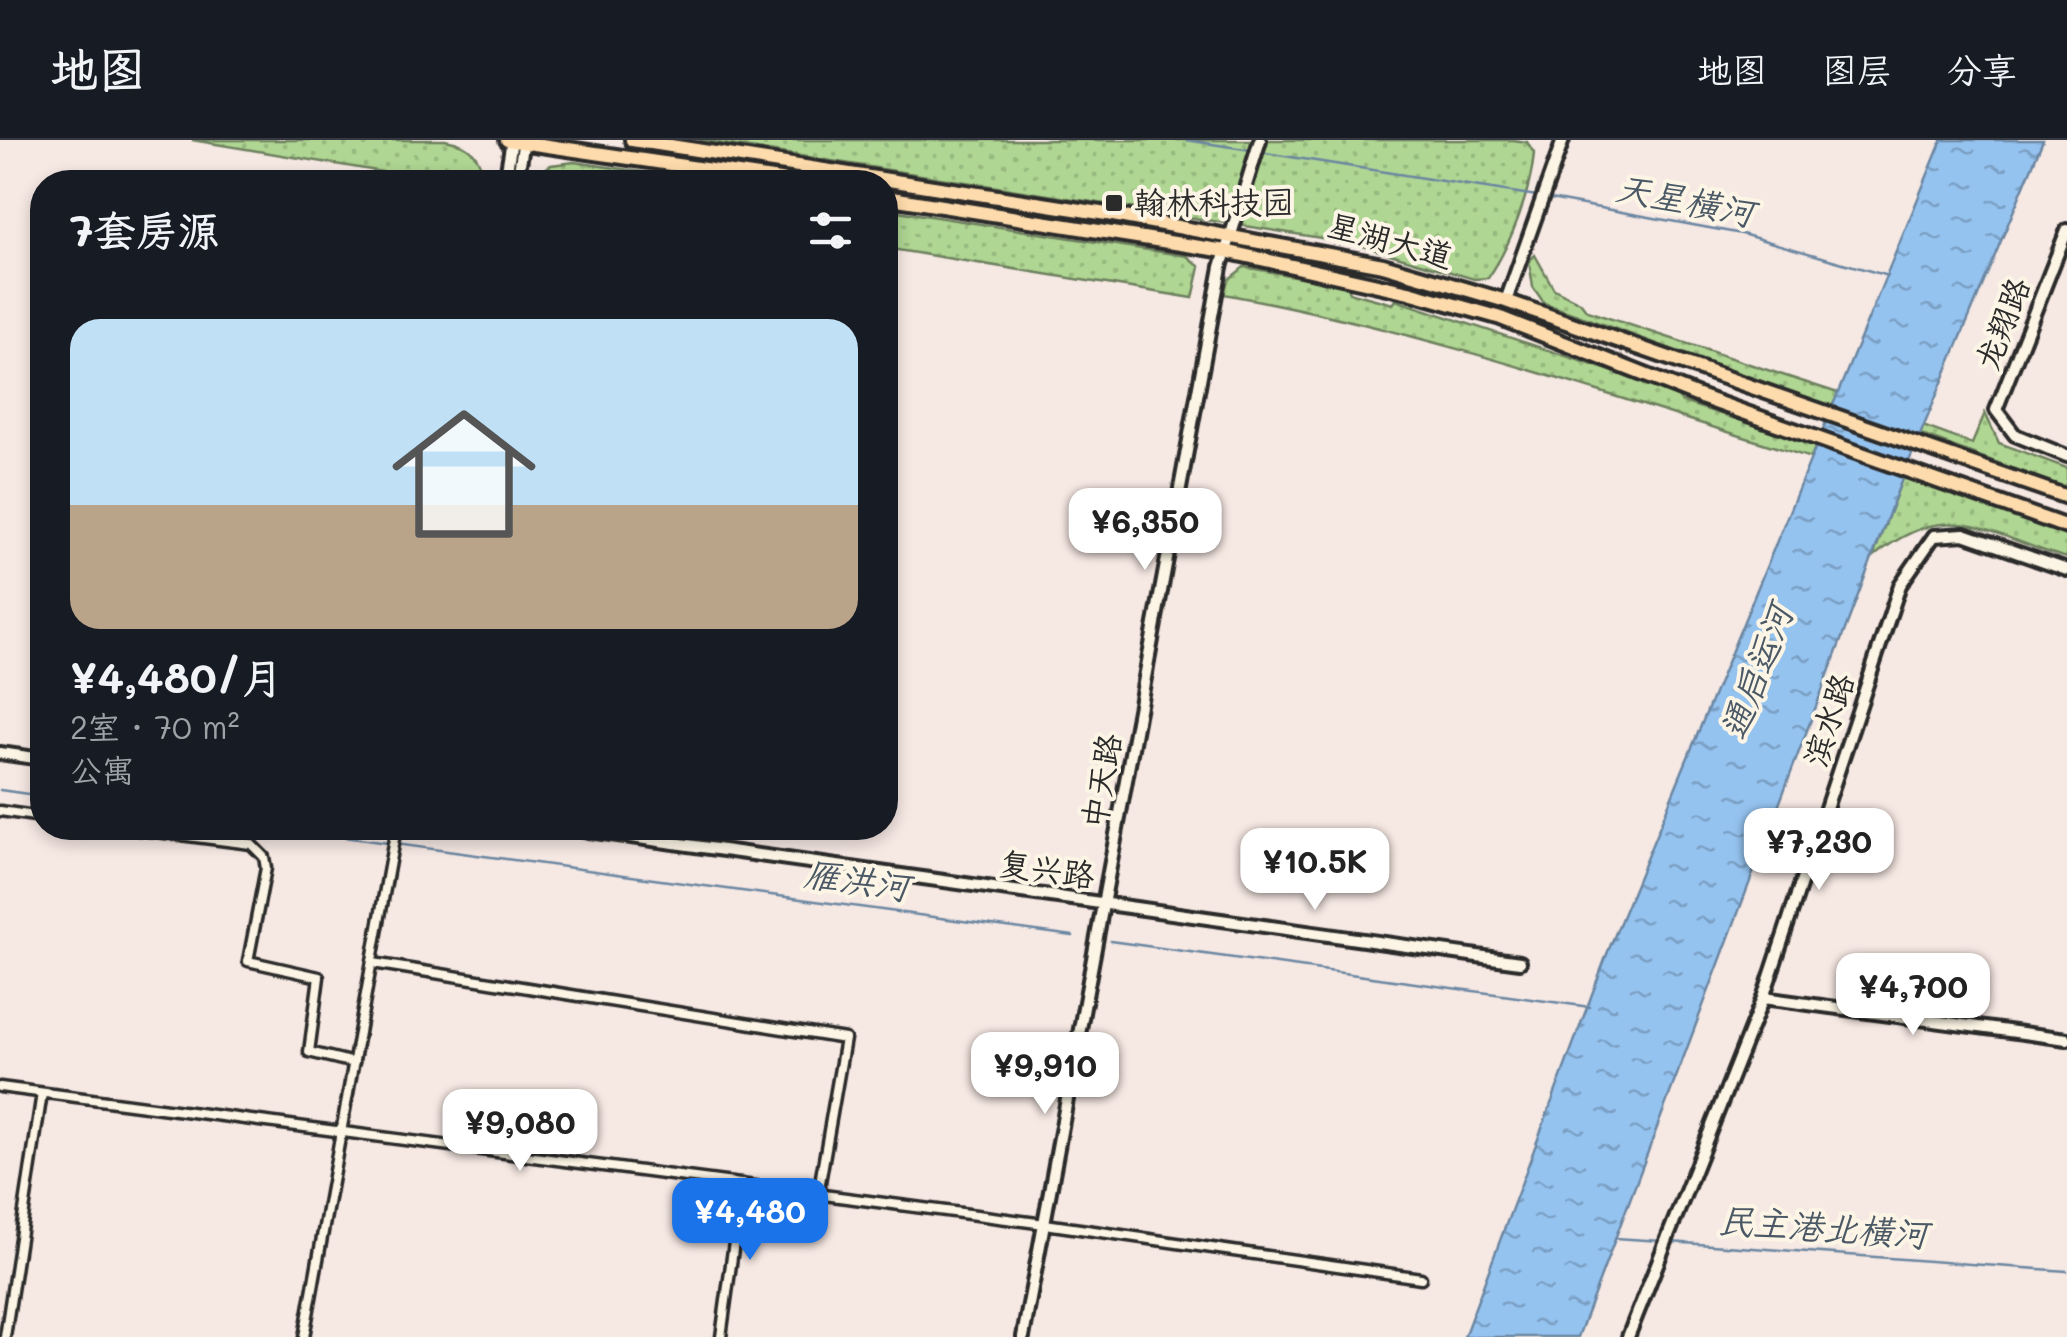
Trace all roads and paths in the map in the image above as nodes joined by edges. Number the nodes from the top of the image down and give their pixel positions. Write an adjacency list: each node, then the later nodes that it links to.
1 (632, 140): 8 (main road, 星湖大道)
2 (1260, 140): 12 (street, 中天路)
3 (1563, 140): 14 (street)
4 (516, 141): 5 (street); 6 (street); 7 (main road)
5 (508, 170)
6 (517, 170)
7 (711, 170)
8 (822, 170)
9 (898, 182): 12 (main road, 星湖大道)
10 (898, 199): 13 (main road, 星湖大道)
11 (2067, 230): 15 (street, 龙翔路)
12 (1228, 234): 13 (street, 中天路); 14 (main road, 星湖大道)
13 (1225, 251): 17 (main road, 星湖大道); 26 (street, 中天路)
14 (1506, 301): 16 (main road, 星湖大道)
15 (2067, 456)
16 (2067, 497)
17 (2067, 527)
18 (2067, 570): 29 (street, 滨水路)
19 (0, 752): 20 (street)
20 (30, 756)
21 (0, 811): 22 (street)
22 (30, 815)
23 (220, 840): 31 (street)
24 (394, 840): 28 (street)
25 (652, 840): 26 (street, 复兴路)
26 (1105, 904): 27 (street, 复兴路); 37 (street, 中天路)
27 (1520, 962)
28 (374, 963): 31 (street); 36 (street)
29 (1764, 998): 30 (street); 43 (street, 滨水路)
30 (2067, 1039)
31 (354, 1063): 34 (street)
32 (0, 1087): 33 (street)
33 (42, 1093): 34 (street); 39 (street)
34 (340, 1131): 35 (street); 40 (street)
35 (742, 1184): 36 (street); 41 (street)
36 (818, 1194): 37 (street)
37 (1045, 1224): 38 (street); 42 (street, 中天路)
38 (1421, 1278)
39 (5, 1337)
40 (304, 1337)
41 (721, 1337)
42 (1022, 1337)
43 (1628, 1337)

